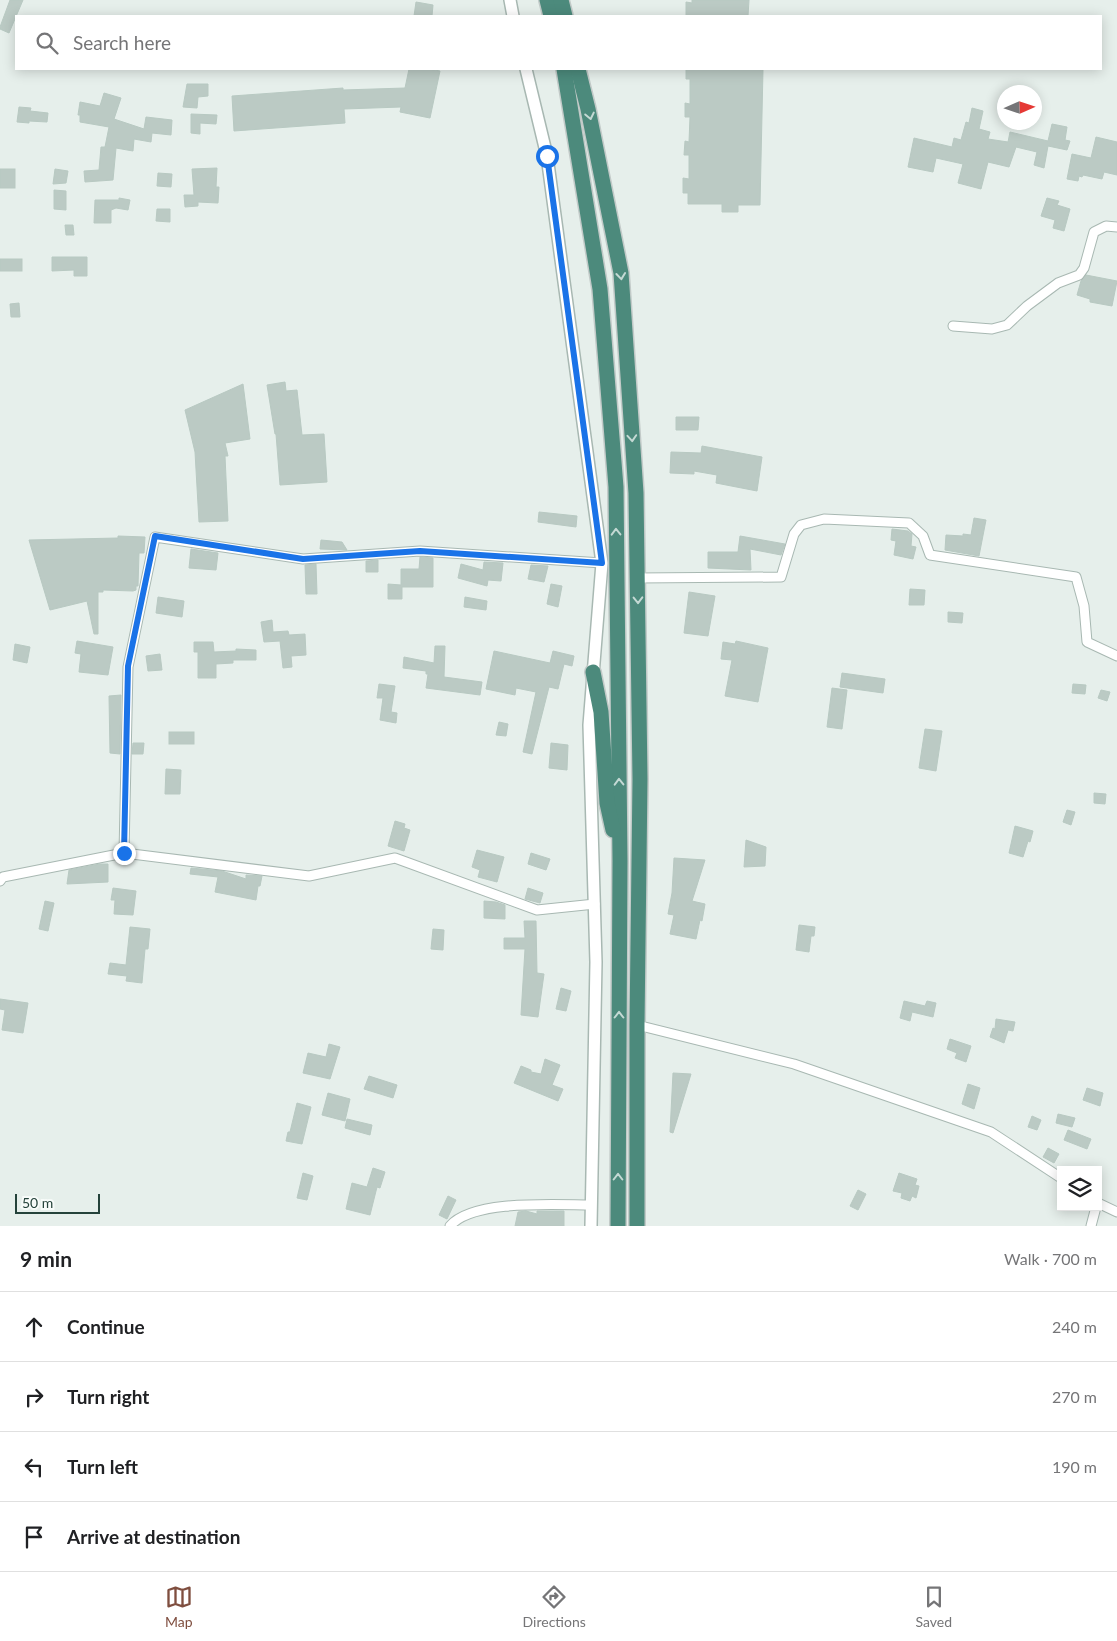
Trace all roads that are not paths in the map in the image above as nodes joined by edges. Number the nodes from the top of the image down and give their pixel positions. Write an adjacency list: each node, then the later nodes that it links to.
1 (510, 0): 4 (street)
2 (547, 0): 5 (highway)
3 (561, 0): 6 (highway)
4 (514, 15)
5 (551, 15)
6 (565, 15)
7 (526, 70): 12 (street)
8 (564, 70): 17 (highway, one-way to 8)
9 (578, 70): 13 (highway, one-way to 13)
10 (1117, 227): 11 (street)
11 (953, 326)
12 (602, 563): 15 (street); 16 (street)
13 (637, 578): 14 (street); 20 (highway, one-way to 20)
14 (1117, 656)
15 (593, 672): 17 (highway); 19 (street)
16 (124, 853): 18 (street); 19 (street)
17 (620, 861): 28 (highway, one-way to 17)
18 (0, 881)
19 (595, 904): 22 (street)
20 (637, 1025): 21 (street); 29 (highway)
21 (1057, 1175)
22 (591, 1205): 26 (street); 27 (street)
23 (1102, 1205): 25 (street)
24 (1095, 1211): 30 (street)
25 (1117, 1212)
26 (450, 1226)
27 (591, 1226)
28 (618, 1226)
29 (637, 1226)
30 (1091, 1226)

